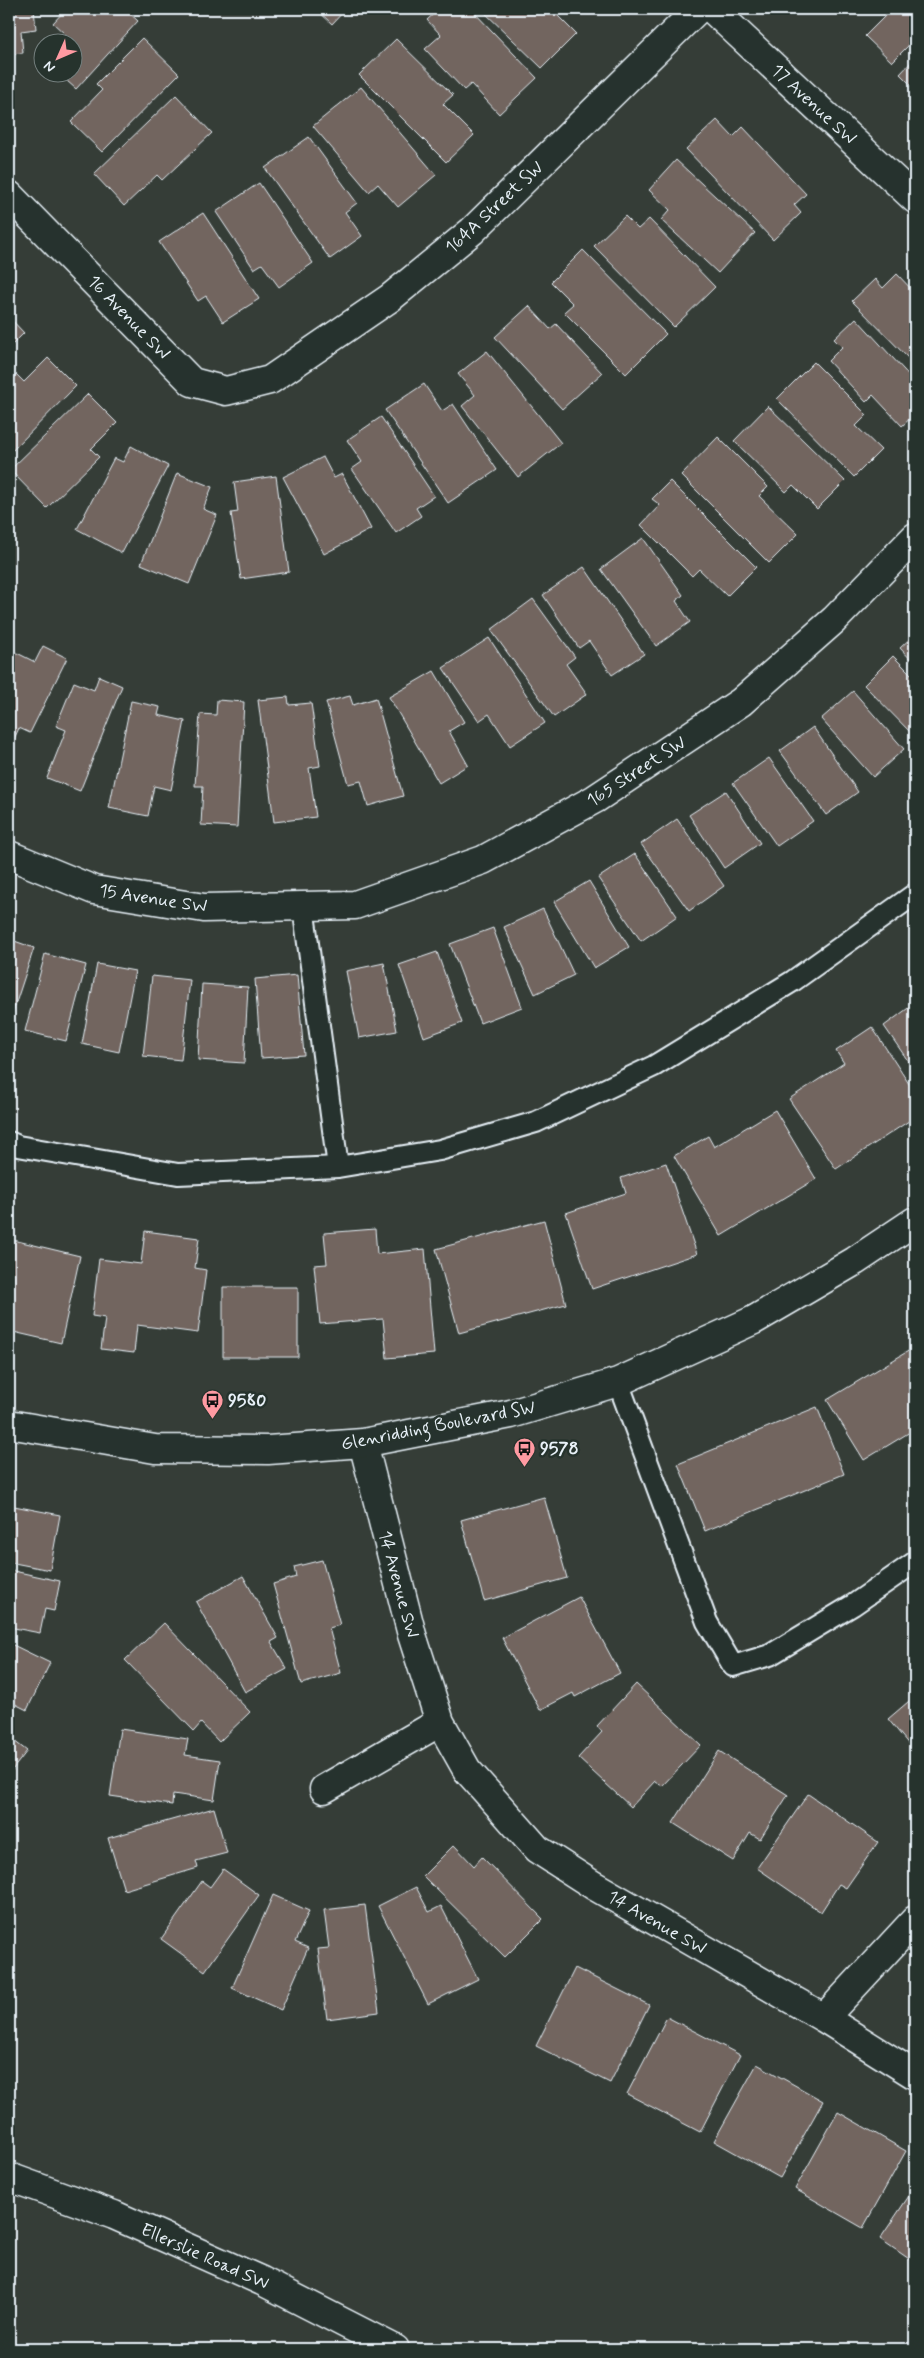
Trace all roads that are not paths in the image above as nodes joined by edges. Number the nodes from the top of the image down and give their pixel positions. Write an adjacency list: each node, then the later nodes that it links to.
1 (698, 9): 5 (street, 164A Street SW)
2 (712, 9): 4 (street, 17 Avenue SW)
3 (9, 195): 5 (street, 16 Avenue SW)
4 (915, 199)
5 (270, 380)
6 (915, 537): 9 (street, 165 Street SW)
7 (9, 855): 9 (street, 15 Avenue SW)
8 (915, 894): 11 (lane)
9 (303, 906): 11 (lane)
10 (9, 1142): 11 (lane)
11 (338, 1167)
12 (915, 1221): 13 (street, Glenridding Boulevard SW)
13 (618, 1382): 15 (street, Glenridding Boulevard SW); 16 (lane)
14 (9, 1424): 15 (street, Glenridding Boulevard SW)
15 (362, 1443): 17 (street, 14 Avenue SW)
16 (915, 1562)
17 (440, 1722): 18 (street); 20 (street, 14 Avenue SW)
18 (324, 1789)
19 (915, 1920): 20 (street)
20 (824, 2018): 21 (street, 14 Avenue SW)
21 (915, 2074)
22 (9, 2177): 23 (street, Ellerslie Road SW)
23 (396, 2349)

